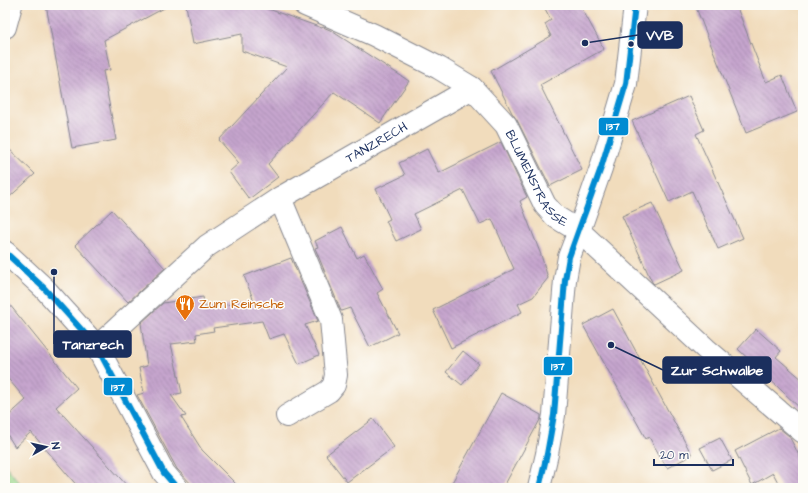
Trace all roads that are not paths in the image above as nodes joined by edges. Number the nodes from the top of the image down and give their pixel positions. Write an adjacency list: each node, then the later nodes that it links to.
1 (11, 5): 4 (street)
2 (305, 5): 5 (street, BLUMENSTRASSE)
3 (635, 5): 7 (street)
4 (5, 26)
5 (472, 88): 6 (street, TANZRECH); 7 (street, BLUMENSTRASSE)
6 (280, 198): 9 (street, TANZRECH); 10 (street)
7 (580, 231): 11 (street, BLUMENSTRASSE); 13 (street)
8 (5, 252): 9 (street)
9 (96, 347): 12 (street)
10 (287, 416)
11 (803, 432)
12 (177, 488)
13 (539, 488)

